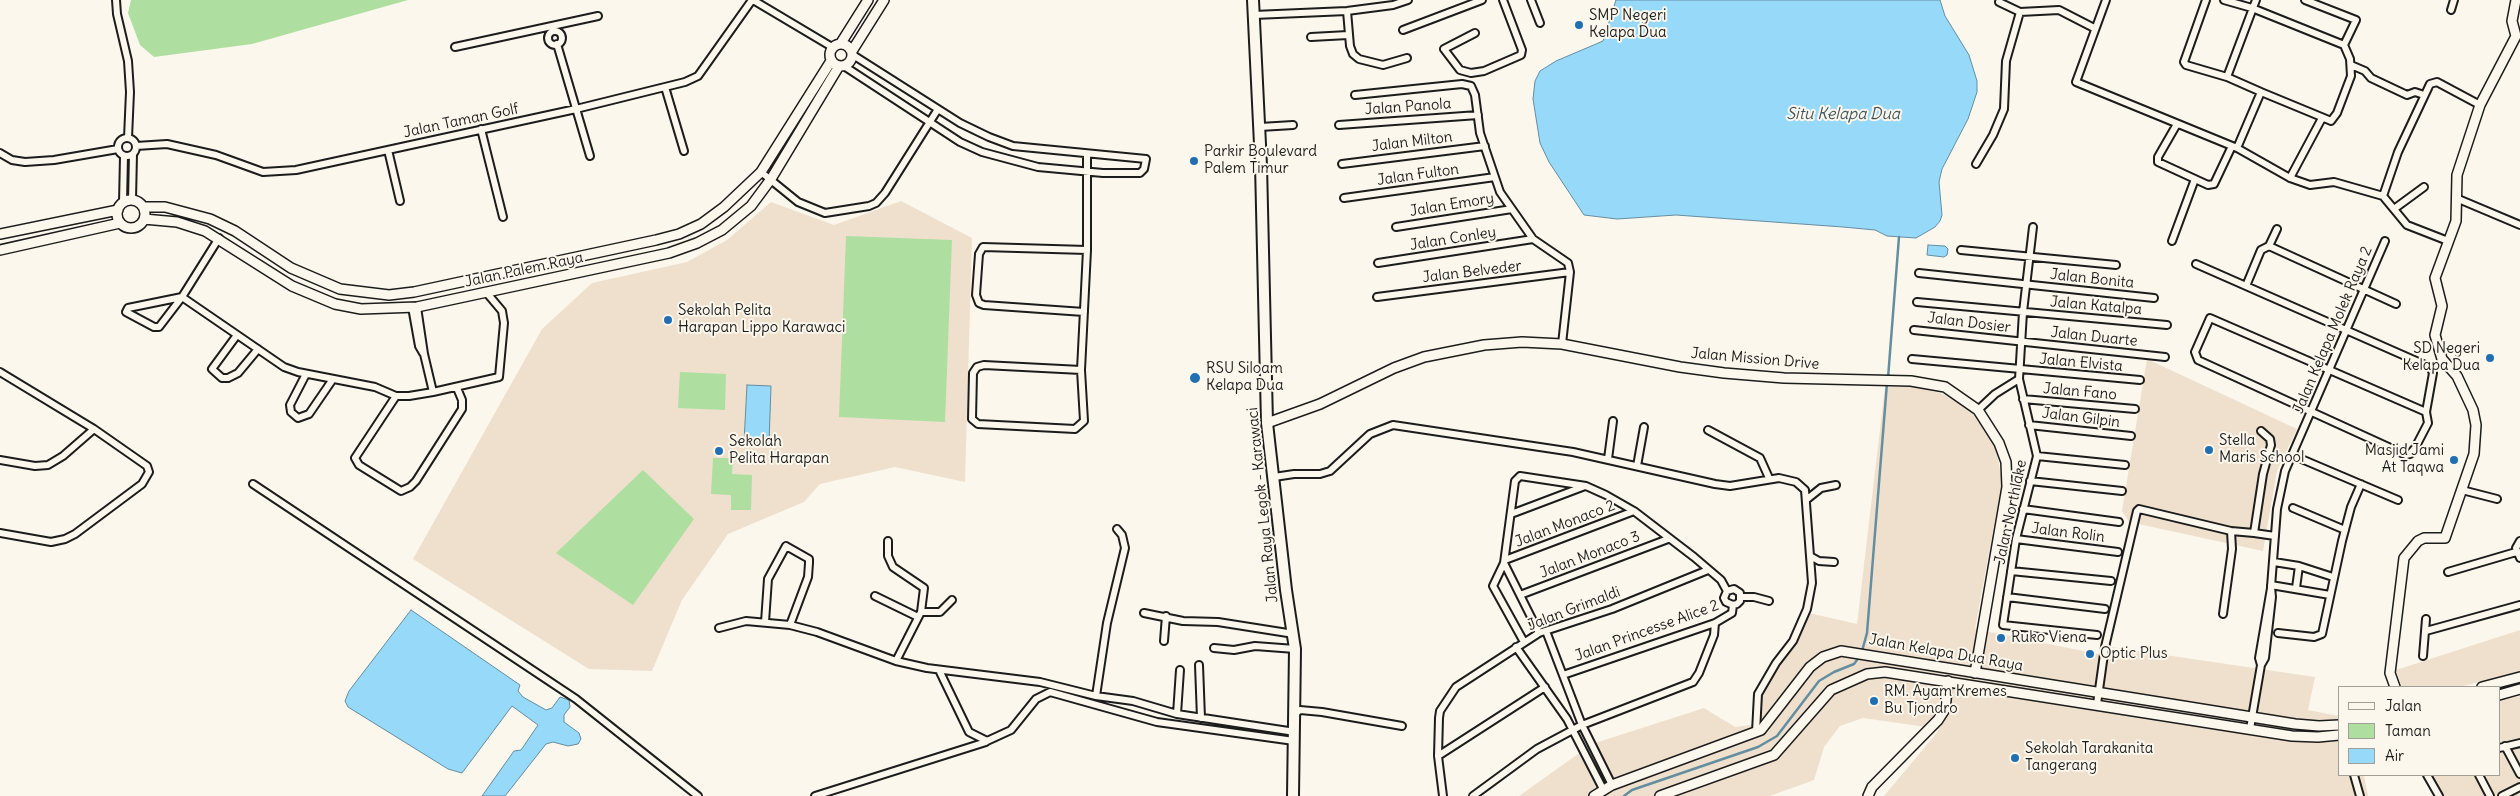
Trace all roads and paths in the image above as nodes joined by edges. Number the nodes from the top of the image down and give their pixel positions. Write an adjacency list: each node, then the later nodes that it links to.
1 (116, 0): 56 (street)
2 (753, 0): 33 (street, Jalan Taman Golf); 41 (street, Jalan Taman Golf)
3 (868, 0): 33 (street)
4 (884, 0): 36 (street)
5 (1254, 0): 23 (main road, Jalan Raya Legok - Karawaci)
6 (1408, 0): 21 (street)
7 (1482, 0): 28 (street)
8 (1503, 0): 29 (street)
9 (1531, 0): 25 (street)
10 (2106, 0): 26 (street)
11 (2206, 0): 40 (street)
12 (2224, 0): 19 (street)
13 (2256, 0): 19 (street)
14 (2305, 0): 18 (street)
15 (2454, 0): 20 (street)
16 (2516, 0): 32 (street)
17 (2000, 2): 22 (street)
18 (2324, 3): 34 (street)
19 (2252, 8): 34 (street); 40 (street)
20 (2450, 10)
21 (1347, 11): 23 (street); 30 (street)
22 (2020, 12): 26 (street); 69 (street)
23 (1254, 15): 54 (main road, Jalan Raya Legok - Karawaci)
24 (598, 16): 27 (street)
25 (1540, 23)
26 (2094, 28): 51 (street)
27 (553, 29): 35 (street); 46 (street)
28 (1403, 30)
29 (1475, 34)
30 (1348, 35): 31 (street); 37 (street)
31 (1311, 37)
32 (2518, 40): 45 (street)
33 (836, 45): 36 (street); 38 (street)
34 (2344, 45): 39 (street)
35 (454, 47)
36 (852, 53): 38 (street); 47 (street)
37 (1407, 58)
38 (838, 64): 50 (street); 71 (street, Jalan Palem Raya); 74 (street, Jalan Palem Raya)
39 (2351, 65): 44 (street); 49 (street)
40 (2227, 77): 42 (street)
41 (665, 87): 46 (street, Jalan Taman Golf); 62 (street)
42 (2261, 92): 49 (street); 59 (street)
43 (1355, 95): 48 (street)
44 (2424, 95): 45 (street); 77 (street)
45 (2480, 105): 79 (street)
46 (576, 109): 55 (street, Jalan Taman Golf); 67 (street)
47 (938, 109): 50 (street); 65 (street)
48 (1478, 115): 53 (street, Jalan Panola); 58 (street)
49 (2324, 118): 73 (street)
50 (930, 122): 70 (street); 74 (street)
51 (2177, 124): 59 (street); 75 (street)
52 (1293, 125): 54 (street)
53 (1339, 125)
54 (1260, 127): 146 (main road, Jalan Raya Legok - Karawaci)
55 (481, 129): 61 (street, Jalan Taman Golf); 85 (street)
56 (128, 138): 57 (street); 60 (street)
57 (136, 146): 61 (street, Jalan Taman Golf); 64 (street)
58 (1485, 146): 68 (street, Jalan Milton); 72 (street)
59 (2235, 147): 73 (street); 75 (street)
60 (118, 149): 63 (street); 66 (street)
61 (388, 150): 80 (street)
62 (684, 151)
63 (0, 153)
64 (132, 154): 66 (street); 81 (street)
65 (1087, 154): 70 (street); 70 (street)
66 (124, 156): 81 (street)
67 (590, 156)
68 (1342, 164)
69 (1976, 164)
70 (1088, 171): 100 (street)
71 (761, 172): 74 (street); 82 (street, Jalan Palem Raya)
72 (1495, 177): 78 (street, Jalan Fulton); 83 (street)
73 (2290, 178): 77 (street)
74 (772, 179): 111 (street, Jalan Palem Raya)
75 (2195, 179): 95 (street)
76 (2424, 187): 84 (street)
77 (2382, 196): 84 (street)
78 (1344, 198)
79 (2456, 198): 88 (street); 97 (street)
80 (400, 201)
81 (124, 204): 82 (street); 87 (street); 92 (street)
82 (143, 207): 86 (street)
83 (1512, 209): 89 (street, Jalan Emory); 94 (street)
84 (2394, 209): 97 (street)
85 (503, 217)
86 (144, 220): 87 (street, Jalan Palem Raya); 93 (street, Jalan Palem Raya)
87 (120, 224): 99 (street)
88 (2520, 225)
89 (1396, 227)
90 (2033, 227): 102 (street, Jalan Northlake)
91 (2277, 229): 98 (street)
92 (0, 234)
93 (219, 238): 113 (street); 117 (street, Jalan Palem Raya)
94 (1533, 239): 103 (street, Jalan Conley); 106 (street)
95 (2172, 241)
96 (2385, 241): 110 (street, Jalan Kelapa Molek Raya 2)
97 (2448, 241): 166 (street)
98 (2269, 246): 109 (street); 110 (street)
99 (0, 250)
100 (1086, 250): 118 (street); 118 (street)
101 (1961, 250): 102 (street)
102 (2030, 257): 105 (street); 108 (street, Jalan Northlake)
103 (1378, 263)
104 (2196, 264): 109 (street)
105 (2116, 265)
106 (1570, 272): 112 (street, Jalan Belveder); 125 (street)
107 (1919, 273): 108 (street, Jalan Bonita)
108 (2026, 285): 114 (street, Jalan Bonita); 119 (street, Jalan Northlake)
109 (2246, 286): 122 (street)
110 (2364, 289): 116 (street); 122 (street, Jalan Kelapa Molek Raya 2)
111 (486, 292): 117 (street, Jalan Palem Raya); 137 (street)
112 (1377, 297)
113 (182, 298): 113 (street); 123 (street)
114 (2154, 298)
115 (1917, 302): 119 (street, Jalan Katalpa)
116 (2396, 304)
117 (415, 307): 138 (street)
118 (1084, 312): 129 (street)
119 (2023, 312): 120 (street, Jalan Katalpa); 124 (street, Jalan Northlake)
120 (2167, 325)
121 (1914, 330): 124 (street, Jalan Dosier)
122 (2346, 330): 131 (street, Jalan Kelapa Molek Raya 2); 143 (street)
123 (237, 335): 126 (street); 126 (street)
124 (2021, 342): 127 (street, Jalan Duarte); 130 (street, Jalan Northlake)
125 (1562, 344): 142 (street, Jalan Mission Drive); 146 (street, Jalan Mission Drive)
126 (258, 350): 133 (street)
127 (2165, 357)
128 (1912, 359): 130 (street, Jalan Elvista)
129 (1081, 370): 129 (street)
130 (2019, 370): 135 (street, Jalan Northlake); 136 (street, Jalan Elvista)
131 (2329, 371): 143 (street); 144 (street, Jalan Kelapa Molek Raya 2); 144 (street)
132 (0, 372): 149 (street)
133 (306, 374): 134 (street); 134 (street)
134 (333, 379): 139 (street)
135 (2019, 379): 140 (street, Jalan Northlake); 142 (street)
136 (2140, 380)
137 (456, 388): 138 (street); 139 (street)
138 (433, 392): 139 (street)
139 (396, 396)
140 (2023, 399): 141 (street, Jalan Fano); 147 (street, Jalan Northlake)
141 (2135, 409)
142 (1978, 410): 237 (street, Jalan Mission Drive)
143 (2426, 412): 144 (street)
144 (2311, 413): 154 (street, Jalan Kelapa Molek Raya 2)
145 (1613, 421): 155 (street)
146 (1267, 423): 159 (main road, Jalan Raya Legok - Karawaci)
147 (2029, 425): 152 (street, Jalan Gilpin); 153 (street, Jalan Northlake)
148 (1644, 427): 158 (street)
149 (94, 429): 156 (street); 179 (street)
150 (1708, 430): 160 (street)
151 (2261, 431): 180 (street)
152 (2131, 436)
153 (2036, 456): 157 (street); 161 (street, Jalan Northlake)
154 (2292, 456): 163 (street); 181 (street, Jalan Kelapa Molek Raya 2)
155 (1608, 459): 158 (street); 159 (street)
156 (0, 460)
157 (2125, 465)
158 (1637, 466): 160 (street)
159 (1274, 477): 223 (main road, Jalan Raya Legok - Karawaci)
160 (1769, 478): 169 (street)
161 (2030, 482): 167 (street); 172 (street, Jalan Northlake)
162 (253, 484): 273 (street)
163 (2361, 484): 170 (street); 178 (street)
164 (1836, 485): 169 (street)
165 (1586, 486): 173 (street); 174 (street); 174 (street)
166 (2462, 490): 168 (street); 241 (street)
167 (2122, 492)
168 (2497, 499)
169 (1806, 500): 188 (street)
170 (2398, 500)
171 (2293, 508): 178 (street)
172 (2023, 509): 175 (street); 183 (street, Jalan Northlake)
173 (1634, 511): 182 (street); 189 (street, Jalan Monaco 2)
174 (1511, 514): 189 (street)
175 (2119, 522)
176 (1118, 529): 247 (street)
177 (2231, 530): 180 (street); 212 (street); 245 (street)
178 (2345, 530): 196 (street)
179 (0, 533)
180 (2254, 533): 181 (street)
181 (2276, 536): 191 (street, Jalan Kelapa Molek Raya 2)
182 (1668, 539): 193 (street); 201 (street, Jalan Monaco 3)
183 (2016, 539): 186 (street, Jalan Rolin); 194 (street, Jalan Northlake)
184 (888, 541): 213 (street)
185 (2520, 541): 187 (street)
186 (2118, 552)
187 (2518, 555): 195 (street)
188 (1810, 556): 190 (street); 258 (street)
189 (1505, 562): 201 (street); 226 (street)
190 (1834, 562)
191 (2274, 562): 192 (street); 198 (street, Jalan Kelapa Molek Raya 2)
192 (2299, 566): 196 (street); 199 (street)
193 (1708, 570): 200 (street); 221 (street, Jalan Grimaldi)
194 (2011, 571): 197 (street); 205 (street, Jalan Northlake)
195 (2448, 572)
196 (2333, 577): 202 (street)
197 (2111, 581)
198 (2271, 586): 199 (street); 251 (street, Jalan Kelapa Molek Raya 2)
199 (2296, 588): 202 (street)
200 (1727, 591): 204 (street); 208 (street)
201 (1520, 594): 221 (street)
202 (2330, 595): 222 (street)
203 (875, 596): 213 (street)
204 (1741, 597): 207 (street); 208 (street)
205 (2007, 597): 210 (street); 224 (street, Jalan Northlake)
206 (952, 600): 213 (street)
207 (1769, 601)
208 (1733, 605): 217 (street, Jalan Princesse Alice 2)
209 (2520, 605): 220 (street)
210 (2105, 608)
211 (1144, 612): 214 (street)
212 (2223, 614)
213 (920, 615): 232 (street)
214 (1166, 616): 223 (street); 225 (street)
215 (2426, 619): 220 (street)
216 (765, 622): 218 (street); 218 (street); 219 (street)
217 (1715, 623): 238 (street, Jalan Princesse Alice 2); 253 (street)
218 (790, 625): 232 (street)
219 (719, 628)
220 (2426, 631): 231 (street)
221 (1543, 632): 226 (street, Jalan Grimaldi); 238 (street)
222 (2278, 633)
223 (1294, 634): 229 (main road, Jalan Raya Legok - Karawaci)
224 (2097, 635)
225 (1164, 641)
226 (1524, 642): 227 (street, Jalan Grimaldi)
227 (1516, 647): 243 (street); 264 (street, Jalan Grimaldi)
228 (1214, 648): 229 (street)
229 (1295, 649): 250 (main road, Jalan Raya Legok - Karawaci)
230 (1886, 656): 236 (street); 237 (street, Jalan Kelapa Dua Raya); 258 (street, Jalan Kelapa Dua Raya)
231 (2423, 656)
232 (896, 661): 234 (street)
233 (1199, 665): 252 (street)
234 (939, 670): 247 (street); 261 (street)
235 (1180, 670): 249 (street)
236 (1884, 672): 240 (street, Jalan Kelapa Dua Raya); 272 (street, Jalan Kelapa Dua Raya)
237 (1975, 673): 245 (street, Jalan Kelapa Dua Raya)
238 (1563, 675): 253 (street)
239 (2520, 677): 242 (street)
240 (1948, 681): 248 (street, Jalan Kelapa Dua Raya); 279 (street)
241 (2395, 686)
242 (2486, 686)
243 (1545, 687): 257 (street); 264 (street)
244 (2520, 689): 246 (street)
245 (2098, 692): 248 (street); 251 (street, Jalan Kelapa Dua Raya)
246 (2500, 695)
247 (1096, 696): 249 (street)
248 (2097, 704): 256 (street, Jalan Kelapa Dua Raya)
249 (1177, 714): 252 (street)
250 (1295, 714): 255 (street); 260 (main road, Jalan Raya Legok - Karawaci)
251 (2253, 717): 254 (street, Jalan Kelapa Dua Raya); 256 (street, Jalan Kelapa Molek Raya 2)
252 (1201, 718): 260 (street)
253 (1582, 724): 257 (street); 269 (street)
254 (2338, 725)
255 (1402, 726)
256 (2250, 729): 259 (street, Jalan Kelapa Dua Raya)
257 (1573, 730): 271 (street); 277 (street)
258 (1756, 732): 269 (street, Jalan Kelapa Dua Raya)
259 (2338, 735)
260 (1294, 736): 261 (street); 275 (main road, Jalan Raya Legok - Karawaci)
261 (987, 742): 274 (street)
262 (2520, 743): 263 (street)
263 (2502, 747): 265 (street)
264 (1438, 756): 276 (street)
265 (2520, 774)
266 (2354, 776): 280 (street)
267 (2428, 776): 281 (street)
268 (2480, 776): 282 (street)
269 (1612, 785): 271 (street, Jalan Kelapa Dua Raya)
270 (2520, 787): 283 (street)
271 (1603, 789): 278 (street, Jalan Kelapa Dua Raya)
272 (1666, 795)
273 (698, 796)
274 (815, 796)
275 (1293, 796)
276 (1442, 796)
277 (1473, 796)
278 (1594, 796)
279 (1868, 796)
280 (2360, 796)
281 (2439, 796)
282 (2490, 796)
283 (2502, 796)

